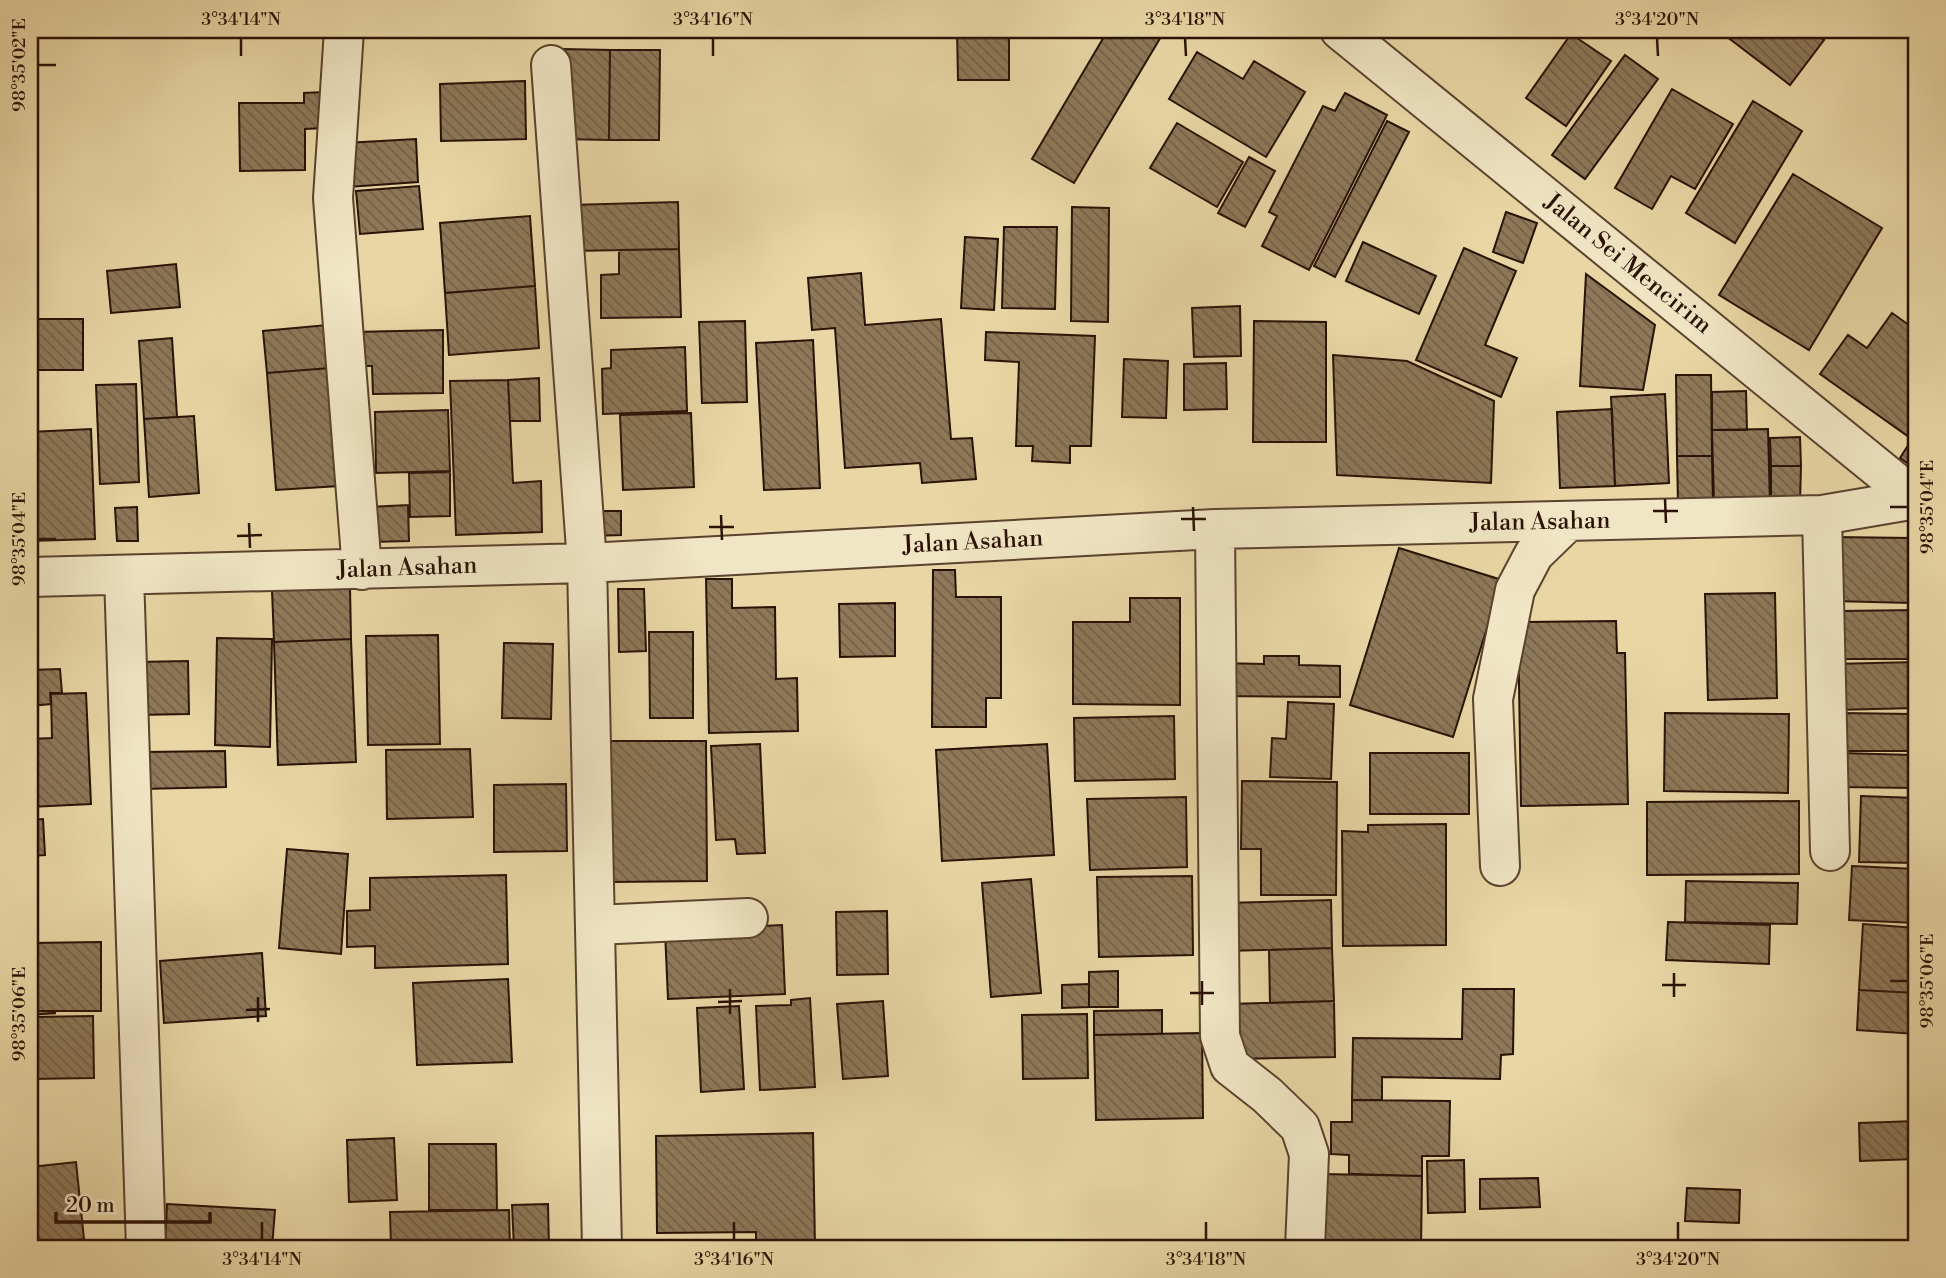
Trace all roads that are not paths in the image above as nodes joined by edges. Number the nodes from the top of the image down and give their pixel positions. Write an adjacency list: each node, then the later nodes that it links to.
1 (344, 30): 9 (street)
2 (1340, 30): 4 (street, Jalan Sei Mencirim)
3 (551, 65): 8 (street)
4 (1916, 499): 5 (street, Jalan Asahan)
5 (1822, 514): 6 (street, Jalan Asahan); 12 (street)
6 (1567, 522): 7 (street, Jalan Asahan); 13 (street)
7 (1215, 529): 8 (street, Jalan Asahan); 18 (street)
8 (587, 563): 9 (street, Jalan Asahan); 15 (street)
9 (362, 570): 10 (street, Jalan Asahan)
10 (124, 575): 11 (street, Jalan Asahan); 16 (street)
11 (30, 577)
12 (1830, 851)
13 (1500, 866)
14 (748, 918): 15 (street)
15 (595, 925): 17 (street)
16 (146, 1248)
17 (602, 1248)
18 (1305, 1248)

